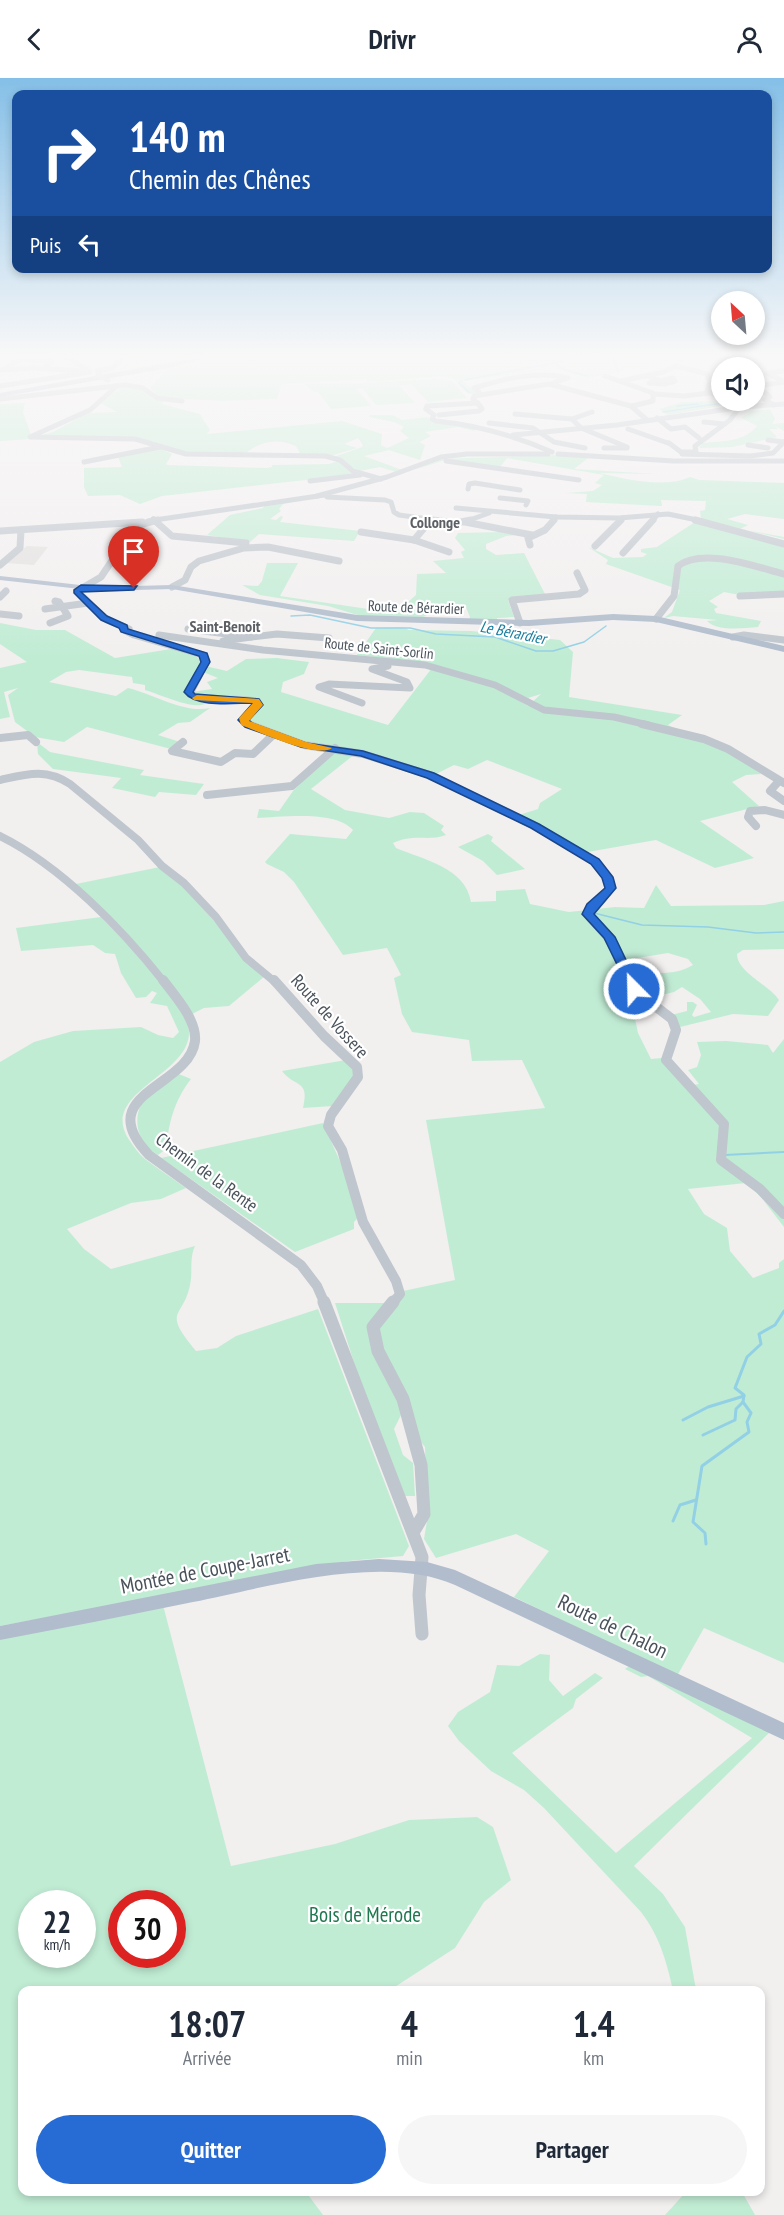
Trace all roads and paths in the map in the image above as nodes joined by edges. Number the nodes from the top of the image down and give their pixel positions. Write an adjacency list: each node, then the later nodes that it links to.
1 (106, 458): 8 (street)
2 (331, 458): 10 (street)
3 (440, 458): 9 (street)
4 (652, 458): 6 (street)
5 (705, 458): 6 (street)
6 (710, 461): 7 (street)
7 (784, 461)
8 (84, 462)
9 (407, 470): 11 (street); 12 (street)
10 (368, 473): 11 (street); 13 (street)
11 (381, 479): 17 (street)
12 (579, 480)
13 (310, 481)
14 (495, 488): 15 (street); 16 (street); 18 (street)
15 (468, 489)
16 (520, 490)
17 (326, 496): 25 (street); 27 (street)
18 (500, 498): 19 (street); 21 (street)
19 (526, 505)
20 (456, 508): 21 (street)
21 (492, 512): 23 (street); 29 (street)
22 (658, 514): 24 (street); 31 (street); 43 (street)
23 (556, 517): 24 (street); 35 (street)
24 (623, 518): 41 (street)
25 (153, 519): 28 (street); 38 (street)
26 (499, 519): 30 (street)
27 (431, 520): 29 (street); 37 (street)
28 (142, 522): 32 (street); 50 (street)
29 (465, 522): 30 (street)
30 (489, 526): 35 (street)
31 (727, 527): 36 (street); 39 (street)
32 (21, 530): 33 (street); 45 (street)
33 (0, 531)
34 (361, 532): 37 (street)
35 (532, 535): 40 (street)
36 (784, 537)
37 (414, 540): 42 (street)
38 (246, 543)
39 (784, 544)
40 (530, 545)
41 (596, 546)
42 (449, 552)
43 (623, 553)
44 (339, 561): 49 (street)
45 (0, 565)
46 (577, 573): 65 (street)
47 (784, 574): 62 (street)
48 (0, 578): 50 (main road, Route de Bérardier)
49 (172, 587): 50 (main road, Route de Bérardier); 65 (main road, Route de Bérardier)
50 (81, 588): 56 (street, Route de Saint-Sorlin)
51 (6, 591): 54 (street)
52 (784, 594): 53 (street)
53 (740, 596)
54 (0, 597)
55 (55, 601): 57 (street)
56 (88, 603): 57 (street); 66 (street, Route de Saint-Sorlin)
57 (61, 608): 58 (street); 61 (street)
58 (45, 609)
59 (0, 614): 60 (street)
60 (20, 616)
61 (68, 616): 63 (street); 64 (street)
62 (656, 619): 65 (main road, Route de Bérardier); 69 (main road, Route de Bérardier)
63 (76, 620)
64 (50, 623)
65 (520, 623)
66 (124, 627): 72 (street, Route de Saint-Sorlin); 76 (street)
67 (188, 629): 68 (street)
68 (251, 637): 70 (street); 72 (street)
69 (733, 637): 71 (street); 73 (main road, Route de Bérardier)
70 (329, 638)
71 (784, 640)
72 (218, 644): 74 (street, Route de Saint-Sorlin)
73 (784, 649)
74 (425, 664): 75 (street); 82 (street, Route de Saint-Sorlin)
75 (362, 704)
76 (273, 735): 79 (street); 80 (street)
77 (0, 738): 78 (street)
78 (36, 741)
79 (183, 742)
80 (335, 748): 83 (street); 88 (street)
81 (0, 780): 89 (street, Route de Vossere)
82 (782, 782): 84 (street)
83 (207, 795)
84 (784, 801)
85 (784, 815): 86 (street)
86 (756, 826)
87 (0, 837): 89 (street, Chemin de la Rente)
88 (784, 1214)
89 (414, 1531): 90 (street, Chemin de la Rente)
90 (420, 1569): 91 (main road, Montée de Coupe-Jarret); 92 (street, Chemin de la Rente); 93 (main road, Route de Chalon)
91 (0, 1633)
92 (422, 1634)
93 (784, 1732)

